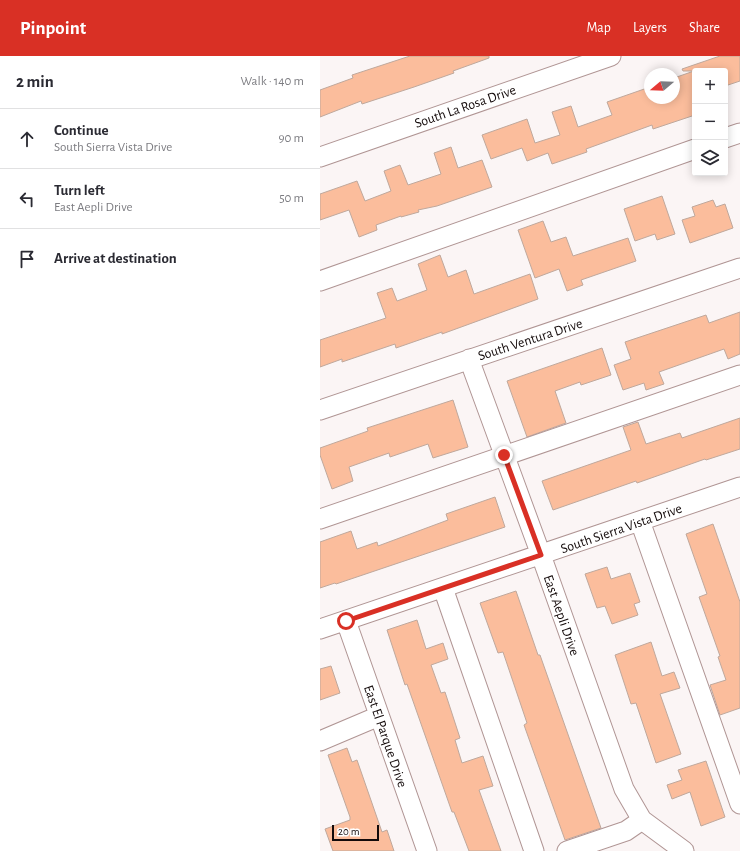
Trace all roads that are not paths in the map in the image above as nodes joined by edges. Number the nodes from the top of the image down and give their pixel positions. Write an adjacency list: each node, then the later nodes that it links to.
1 (611, 56): 5 (street, South La Rosa Drive)
2 (740, 133): 3 (street)
3 (728, 137)
4 (692, 150): 7 (street)
5 (320, 157)
6 (740, 268): 8 (street, South Ventura Drive)
7 (320, 281)
8 (470, 359): 10 (street, South Ventura Drive); 11 (street, East Aepli Drive)
9 (740, 375): 11 (street)
10 (320, 410)
11 (504, 455): 13 (street); 15 (street, East Aepli Drive)
12 (739, 491): 14 (street, South Sierra Vista Drive)
13 (320, 519)
14 (640, 521): 15 (street, South Sierra Vista Drive); 21 (street)
15 (541, 555): 16 (street, South Sierra Vista Drive); 22 (street, East Aepli Drive)
16 (443, 588): 17 (street, South Sierra Vista Drive); 24 (street)
17 (346, 621): 18 (street, South Sierra Vista Drive); 19 (street, East El Parque Drive)
18 (320, 630)
19 (379, 716): 20 (street); 23 (street, East El Parque Drive)
20 (320, 740)
21 (740, 804)
22 (642, 820): 25 (street); 26 (street, East Aepli Drive)
23 (427, 851)
24 (534, 851)
25 (568, 851)
26 (684, 851)

